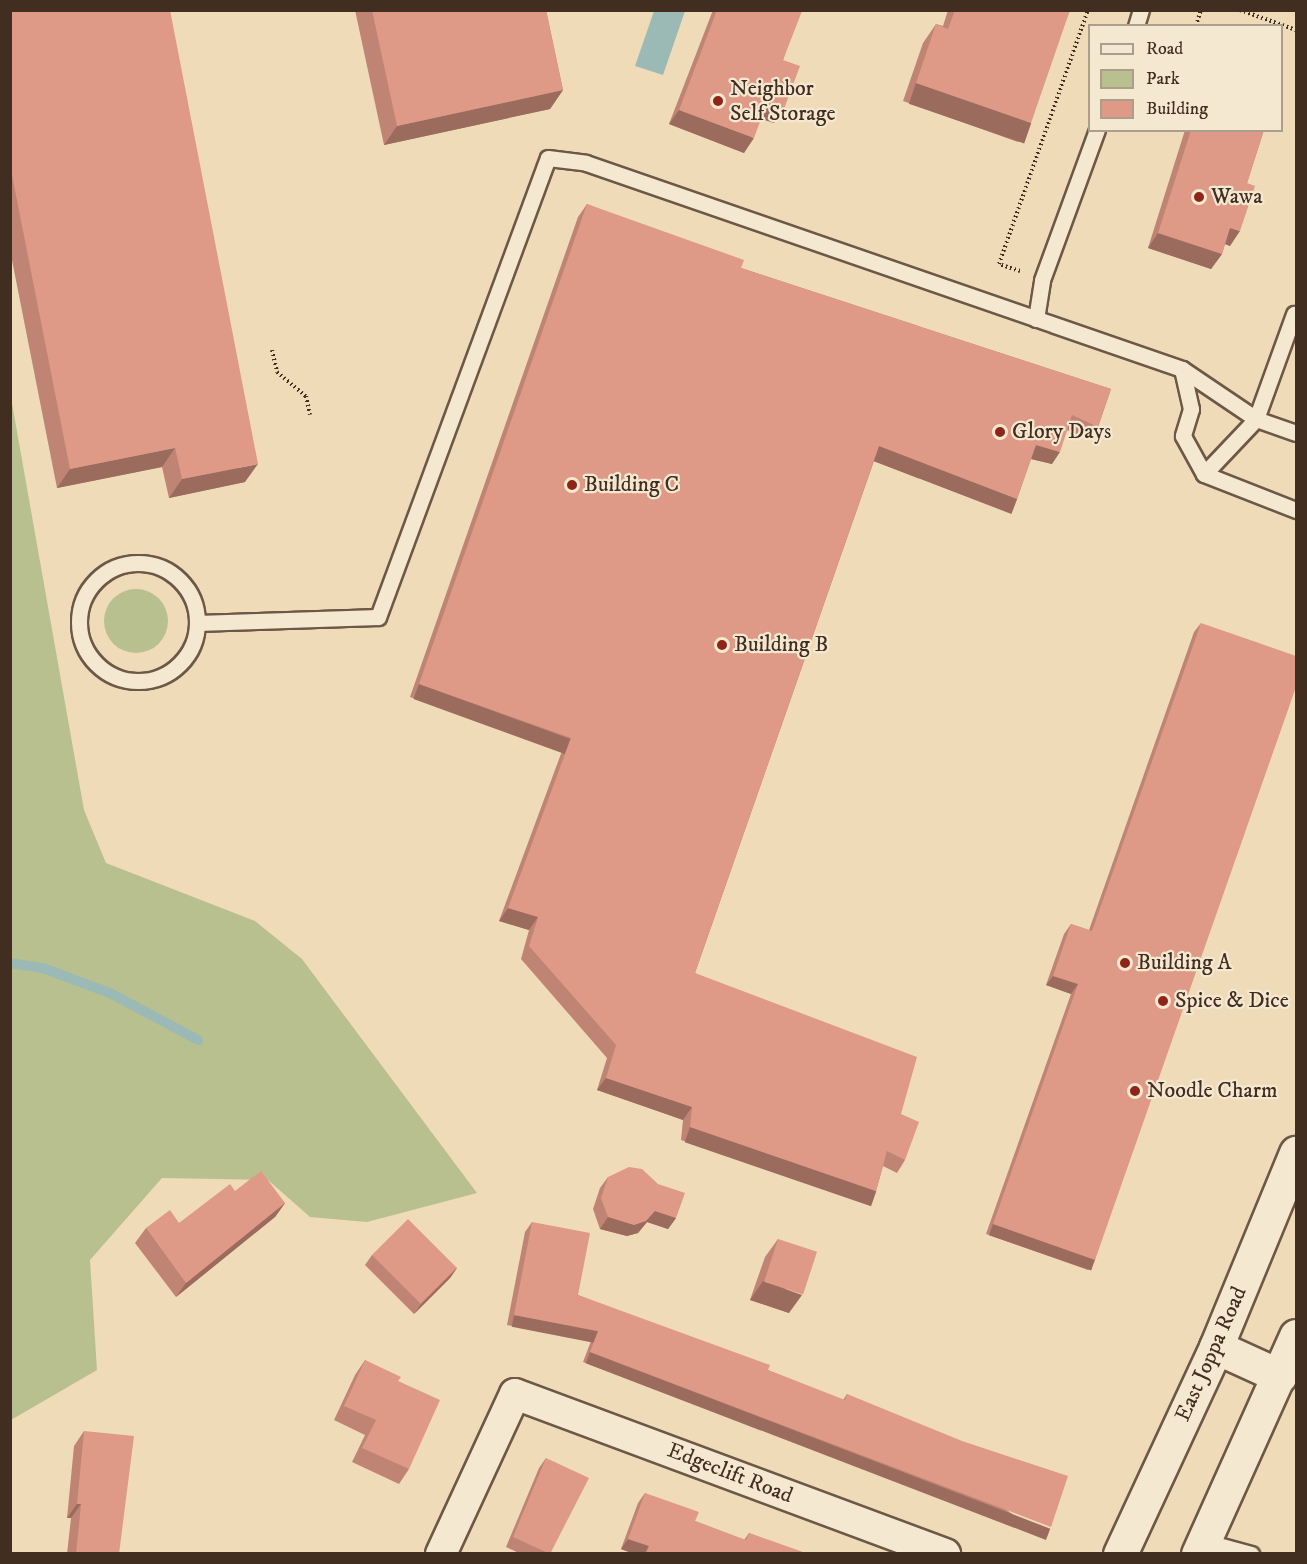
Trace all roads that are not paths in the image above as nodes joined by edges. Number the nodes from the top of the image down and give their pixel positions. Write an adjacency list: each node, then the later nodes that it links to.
1 (1096, 132): 3 (lane)
2 (1294, 314): 5 (lane)
3 (1036, 319): 4 (lane); 9 (lane)
4 (1182, 369): 5 (lane); 7 (lane)
5 (1256, 419): 6 (lane); 7 (lane)
6 (1296, 433)
7 (1204, 474): 8 (lane)
8 (1296, 510)
9 (197, 623): 9 (lane)
10 (1296, 1153): 12 (main road, East Joppa Road)
11 (1296, 1336): 13 (main road)
12 (1216, 1347): 13 (main road); 17 (main road, East Joppa Road)
13 (1280, 1376): 14 (main road)
14 (1201, 1547): 18 (lane)
15 (441, 1554): 16 (street, Edgeclift Road)
16 (945, 1554)
17 (1120, 1554)
18 (1251, 1554)

